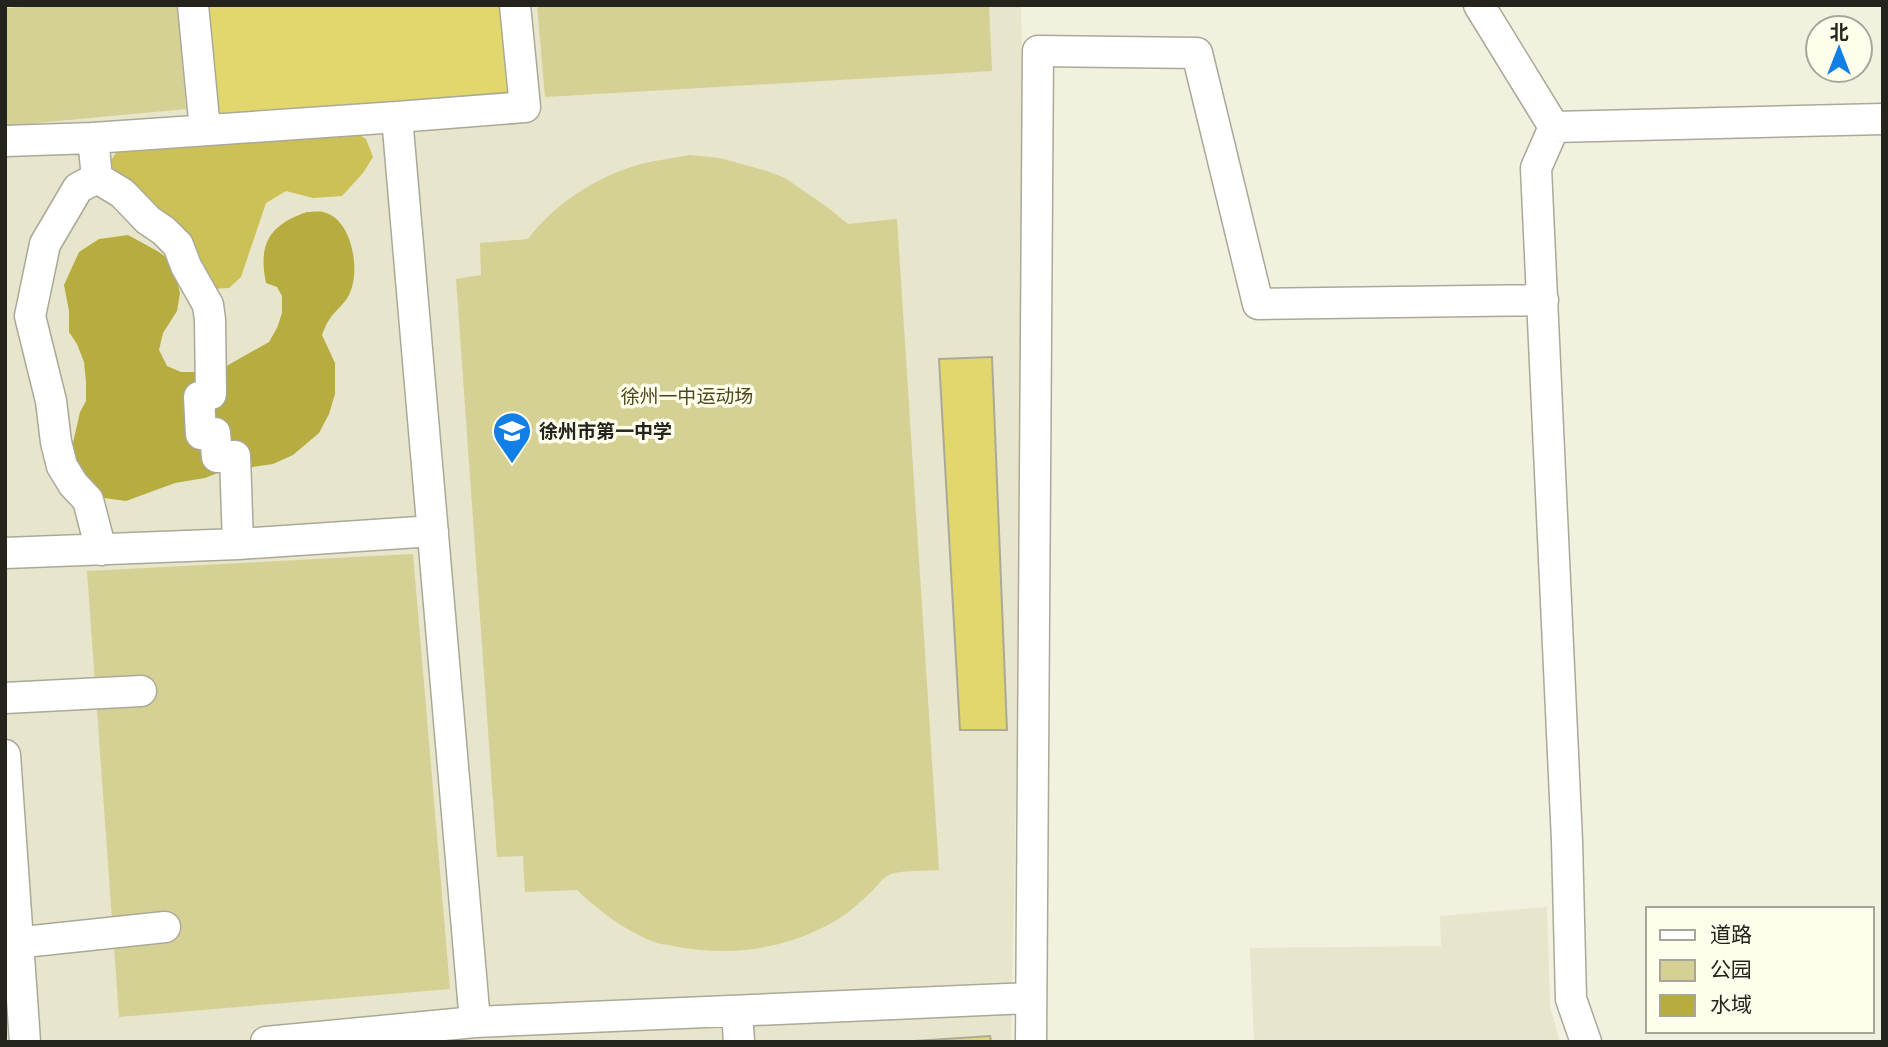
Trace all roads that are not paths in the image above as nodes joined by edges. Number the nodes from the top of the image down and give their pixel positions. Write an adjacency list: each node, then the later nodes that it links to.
1 (193, 5): 7 (street)
2 (515, 5): 4 (street)
3 (1479, 5): 6 (street)
4 (397, 117): 7 (street); 12 (street)
5 (1883, 119): 6 (street)
6 (1554, 127): 11 (street)
7 (205, 130): 8 (street)
8 (93, 138): 9 (street); 10 (street)
9 (5, 141)
10 (97, 178): 13 (street); 14 (street)
11 (1542, 300): 21 (street); 28 (street)
12 (433, 531): 13 (street); 23 (street)
13 (238, 544): 14 (street)
14 (100, 550): 15 (street)
15 (5, 553)
16 (141, 691): 17 (street)
17 (5, 698)
18 (5, 755): 20 (street)
19 (165, 927): 20 (street)
20 (12, 944): 24 (street)
21 (1031, 999): 22 (street); 27 (street)
22 (737, 1011): 23 (street); 26 (street)
23 (475, 1023): 25 (street)
24 (26, 1042)
25 (266, 1042)
26 (739, 1042)
27 (1031, 1042)
28 (1586, 1042)

